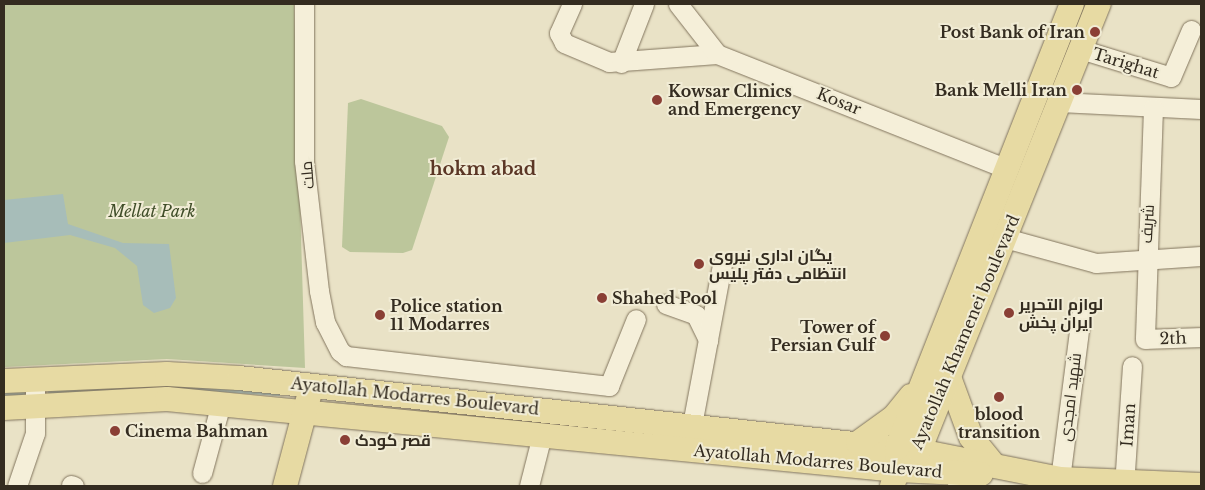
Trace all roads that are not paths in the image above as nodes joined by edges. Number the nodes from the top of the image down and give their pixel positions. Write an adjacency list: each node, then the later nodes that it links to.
1 (304, 4): 22 (street, ملت)
2 (572, 4): 11 (street, Kosar)
3 (644, 4): 11 (street)
4 (678, 4): 10 (street)
5 (1072, 4): 15 (main road, Ayatollah Khamenei boulevard)
6 (1090, 4): 9 (main road)
7 (1099, 4): 9 (main road, Ayatollah Khamenei boulevard)
8 (1191, 30): 9 (street, Tarighat)
9 (1082, 46): 12 (main road, Ayatollah Khamenei boulevard)
10 (717, 54): 11 (street, Kosar); 15 (street, Kosar)
11 (620, 63)
12 (1060, 102): 13 (street); 16 (main road, Ayatollah Khamenei boulevard)
13 (1153, 108): 14 (street); 18 (street, شریف)
14 (1201, 109)
15 (1007, 169): 26 (main road, Ayatollah Khamenei boulevard)
16 (1005, 238): 18 (street); 26 (main road, Ayatollah Khamenei boulevard)
17 (1201, 256): 18 (street)
18 (1145, 259): 24 (street, شریف)
19 (722, 264): 25 (street)
20 (666, 304): 25 (street)
21 (1081, 314): 42 (street, شهید امجدی)
22 (636, 319)
23 (1201, 337): 24 (street, 2th)
24 (1145, 339)
25 (708, 340): 37 (street)
26 (947, 351): 28 (main road, Ayatollah Khamenei boulevard); 31 (main road, Ayatollah Khamenei boulevard)
27 (1132, 366): 45 (street, Iman)
28 (949, 377): 40 (main road, Ayatollah Khamenei boulevard); 43 (main road)
29 (35, 379): 30 (main road, Ayatollah Modarres Boulevard); 32 (main road, Ayatollah Modarres Boulevard); 34 (street)
30 (4, 381)
31 (922, 384): 39 (main road); 40 (main road, Ayatollah Khamenei boulevard)
32 (312, 385): 36 (main road); 37 (main road, Ayatollah Modarres Boulevard)
33 (221, 403): 34 (main road, Ayatollah Modarres Boulevard); 36 (main road, Ayatollah Modarres Boulevard); 41 (street)
34 (36, 406): 35 (main road, Ayatollah Modarres Boulevard); 46 (street)
35 (4, 408)
36 (305, 410): 38 (main road, Ayatollah Modarres Boulevard); 47 (main road)
37 (692, 425): 39 (main road, Ayatollah Modarres Boulevard)
38 (542, 435): 40 (main road, Ayatollah Modarres Boulevard); 48 (street)
39 (858, 443): 40 (main road, Ayatollah Modarres Boulevard)
40 (902, 464): 43 (main road, Ayatollah Modarres Boulevard)
41 (202, 472)
42 (1040, 479): 43 (main road, Ayatollah Modarres Boulevard); 45 (main road, Ayatollah Modarres Boulevard)
43 (972, 480)
44 (1201, 484): 45 (main road, Ayatollah Modarres Boulevard)
45 (1124, 485)
46 (17, 486)
47 (285, 486)
48 (530, 486)

